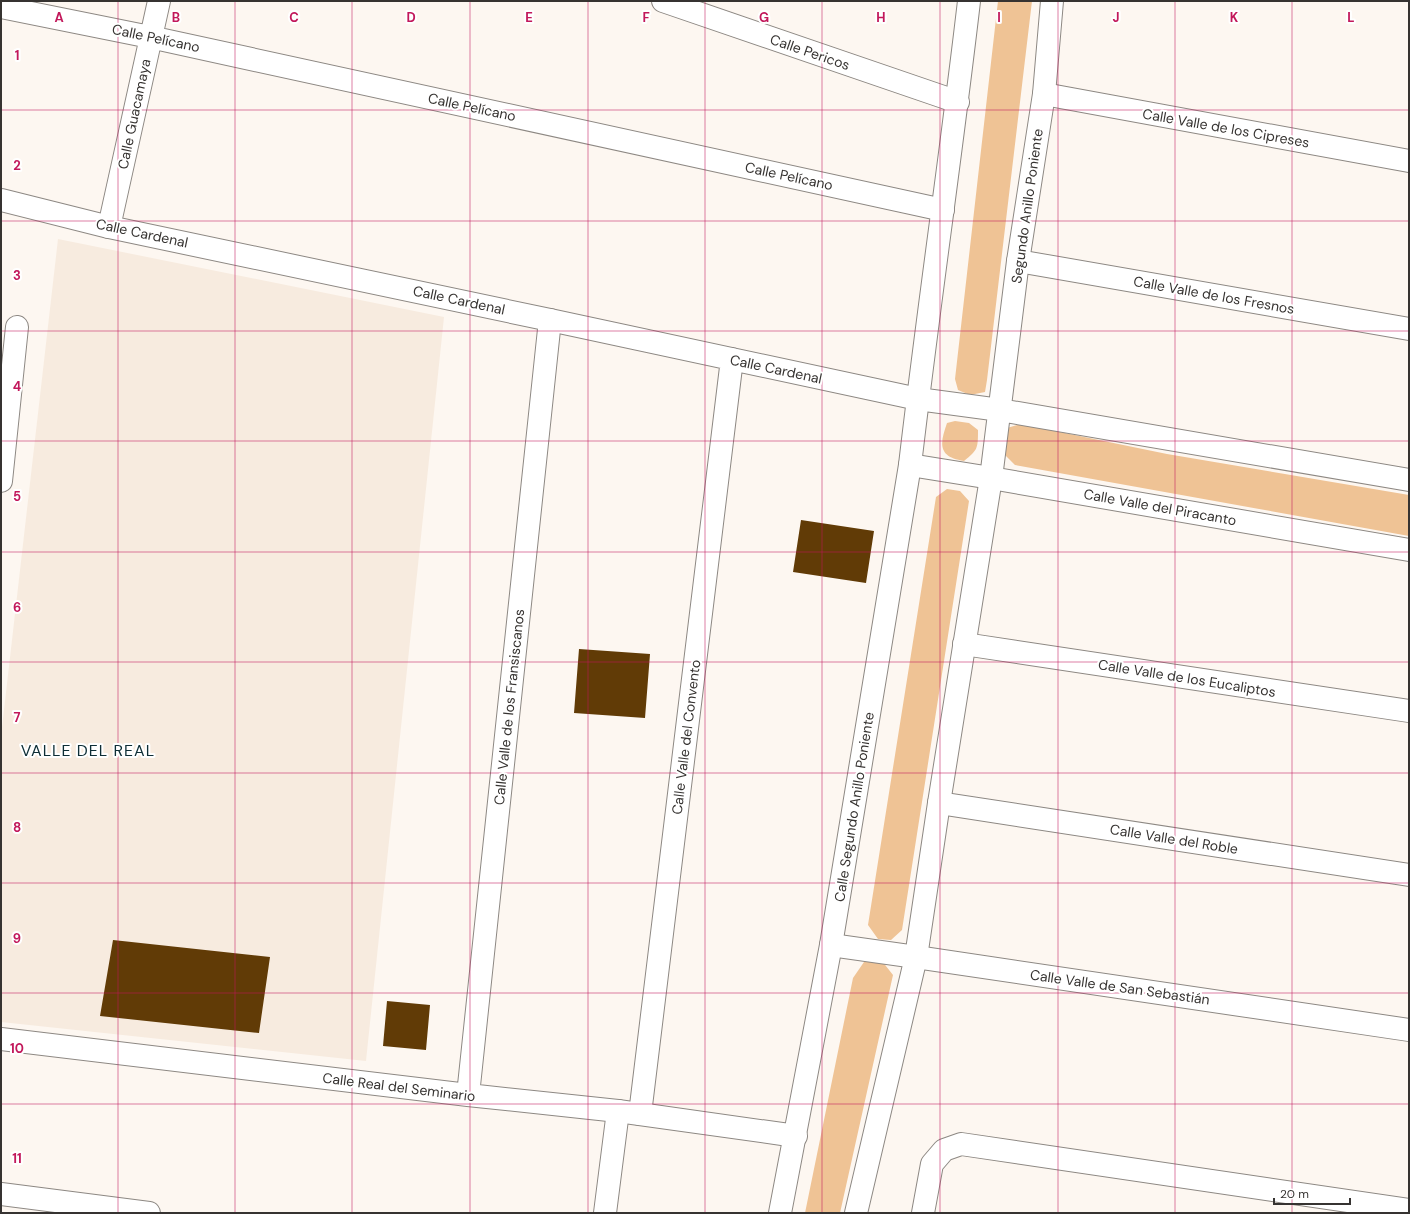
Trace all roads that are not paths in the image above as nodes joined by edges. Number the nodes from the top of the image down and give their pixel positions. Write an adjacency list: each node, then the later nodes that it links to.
1 (159, 1): 6 (street, Calle Guacamaya)
2 (663, 1): 8 (street, Calle Pericos)
3 (969, 1): 8 (street)
4 (1052, 1): 7 (street, Segundo Anillo Poniente)
5 (1, 7): 6 (street, Calle Pelícano)
6 (150, 37): 11 (street, Calle Pelícano); 12 (street, Calle Guacamaya)
7 (1044, 94): 9 (street, Calle Valle de los Cipreses); 13 (street, Segundo Anillo Poniente)
8 (958, 102): 11 (street)
9 (1409, 161)
10 (1, 200): 12 (street, Calle Cardenal)
11 (943, 210): 18 (street)
12 (109, 227): 14 (street, Calle Cardenal)
13 (1018, 261): 16 (street, Calle Valle de los Fresnos); 19 (street, Segundo Anillo Poniente)
14 (550, 320): 17 (street, Calle Cardenal); 33 (street, Calle Valle de los Fransiscanos)
15 (17, 327): 23 (street)
16 (1409, 329)
17 (732, 359): 18 (street, Calle Cardenal); 35 (street, Calle Valle del Convento)
18 (918, 399): 19 (street); 20 (street, Calle Segundo Anillo Poniente)
19 (1000, 410): 21 (street); 22 (street)
20 (910, 465): 21 (street, Calle Valle del Piracanto); 29 (street, Calle Segundo Anillo Poniente)
21 (991, 478): 24 (street, Calle Valle del Piracanto); 25 (street)
22 (1409, 480)
23 (1, 481)
24 (1409, 550)
25 (964, 644): 26 (street, Calle Valle de los Eucaliptos); 27 (street)
26 (1409, 711)
27 (939, 803): 28 (street, Calle Valle del Roble); 30 (street)
28 (1409, 875)
29 (831, 946): 30 (street, Calle Valle de San Sebastián); 36 (street, Calle Segundo Anillo Poniente)
30 (916, 957): 31 (street, Calle Valle de San Sebastián); 42 (street)
31 (1409, 1030)
32 (1, 1039): 33 (street, Calle Real del Seminario)
33 (468, 1095): 34 (street, Calle Real del Seminario)
34 (618, 1111): 35 (street, Calle Real del Seminario); 40 (street)
35 (640, 1114): 36 (street, Calle Real del Seminario)
36 (796, 1136): 41 (street, Calle Segundo Anillo Poniente)
37 (1, 1194): 39 (street)
38 (1409, 1210): 43 (street)
39 (149, 1213)
40 (604, 1213)
41 (780, 1213)
42 (856, 1213)
43 (922, 1213)

